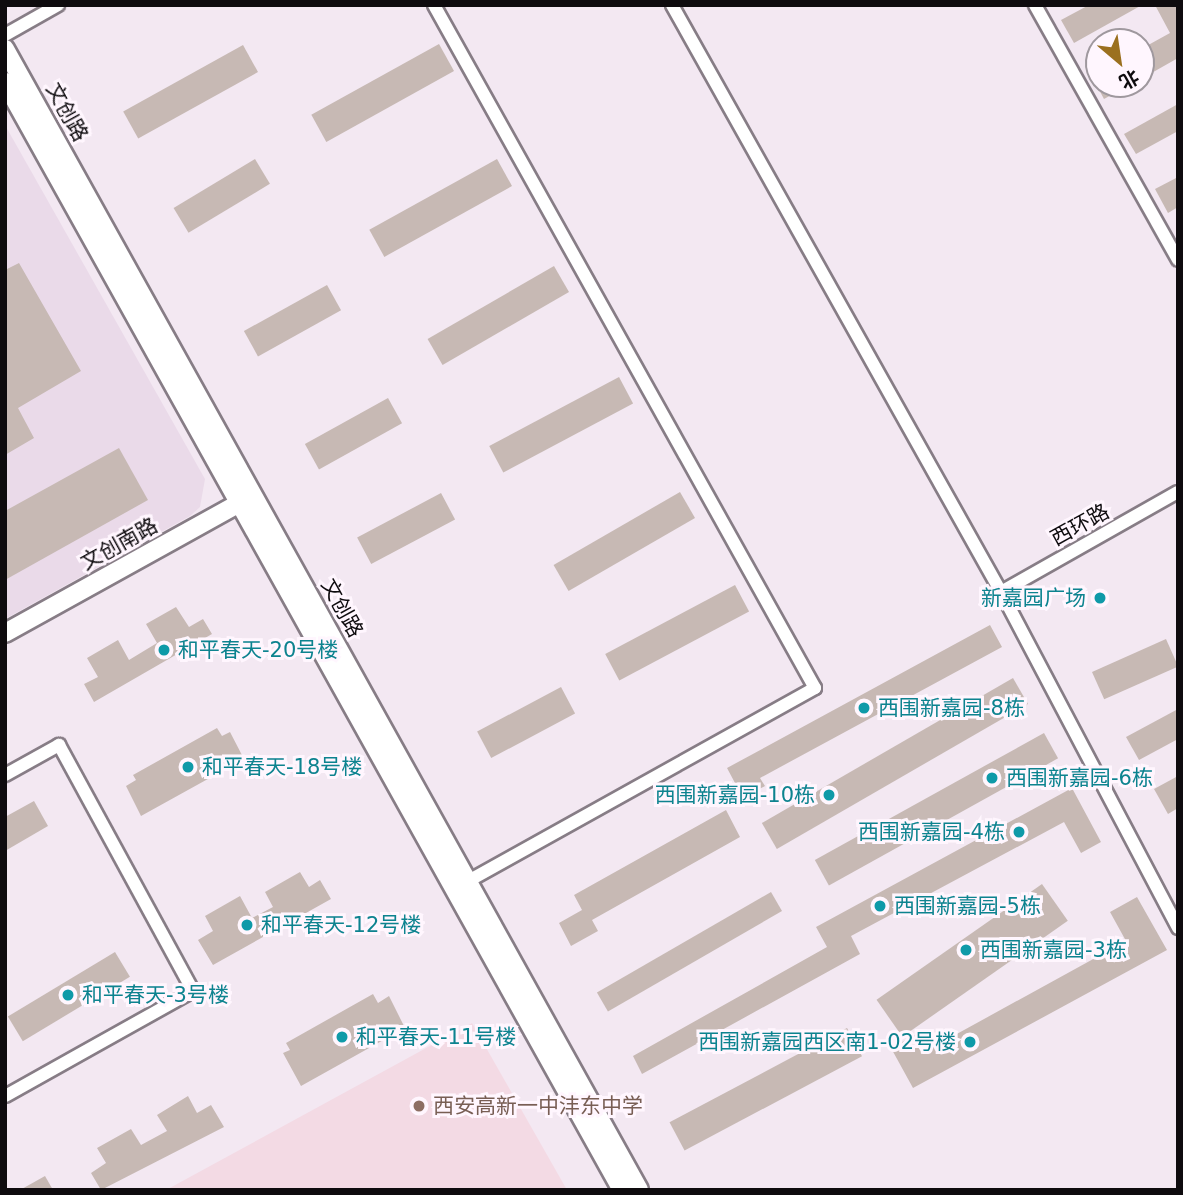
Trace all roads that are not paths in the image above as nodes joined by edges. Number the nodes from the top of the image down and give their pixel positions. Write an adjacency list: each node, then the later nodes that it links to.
1 (58, 5): 5 (street)
2 (434, 5): 14 (street)
3 (672, 5): 11 (street)
4 (1035, 5): 8 (street)
5 (5, 35)
6 (5, 49): 10 (street, 文创路)
7 (5, 82): 10 (street, 文创路)
8 (1178, 260)
9 (1178, 492): 11 (street, 西环路)
10 (247, 499): 12 (street, 文创南路); 14 (street, 文创路)
11 (1001, 592): 15 (street)
12 (5, 633)
13 (5, 775): 16 (street)
14 (462, 885): 17 (street, 文创路); 18 (street, 文创路)
15 (1178, 928)
16 (5, 1096)
17 (622, 1190)
18 (639, 1190)

